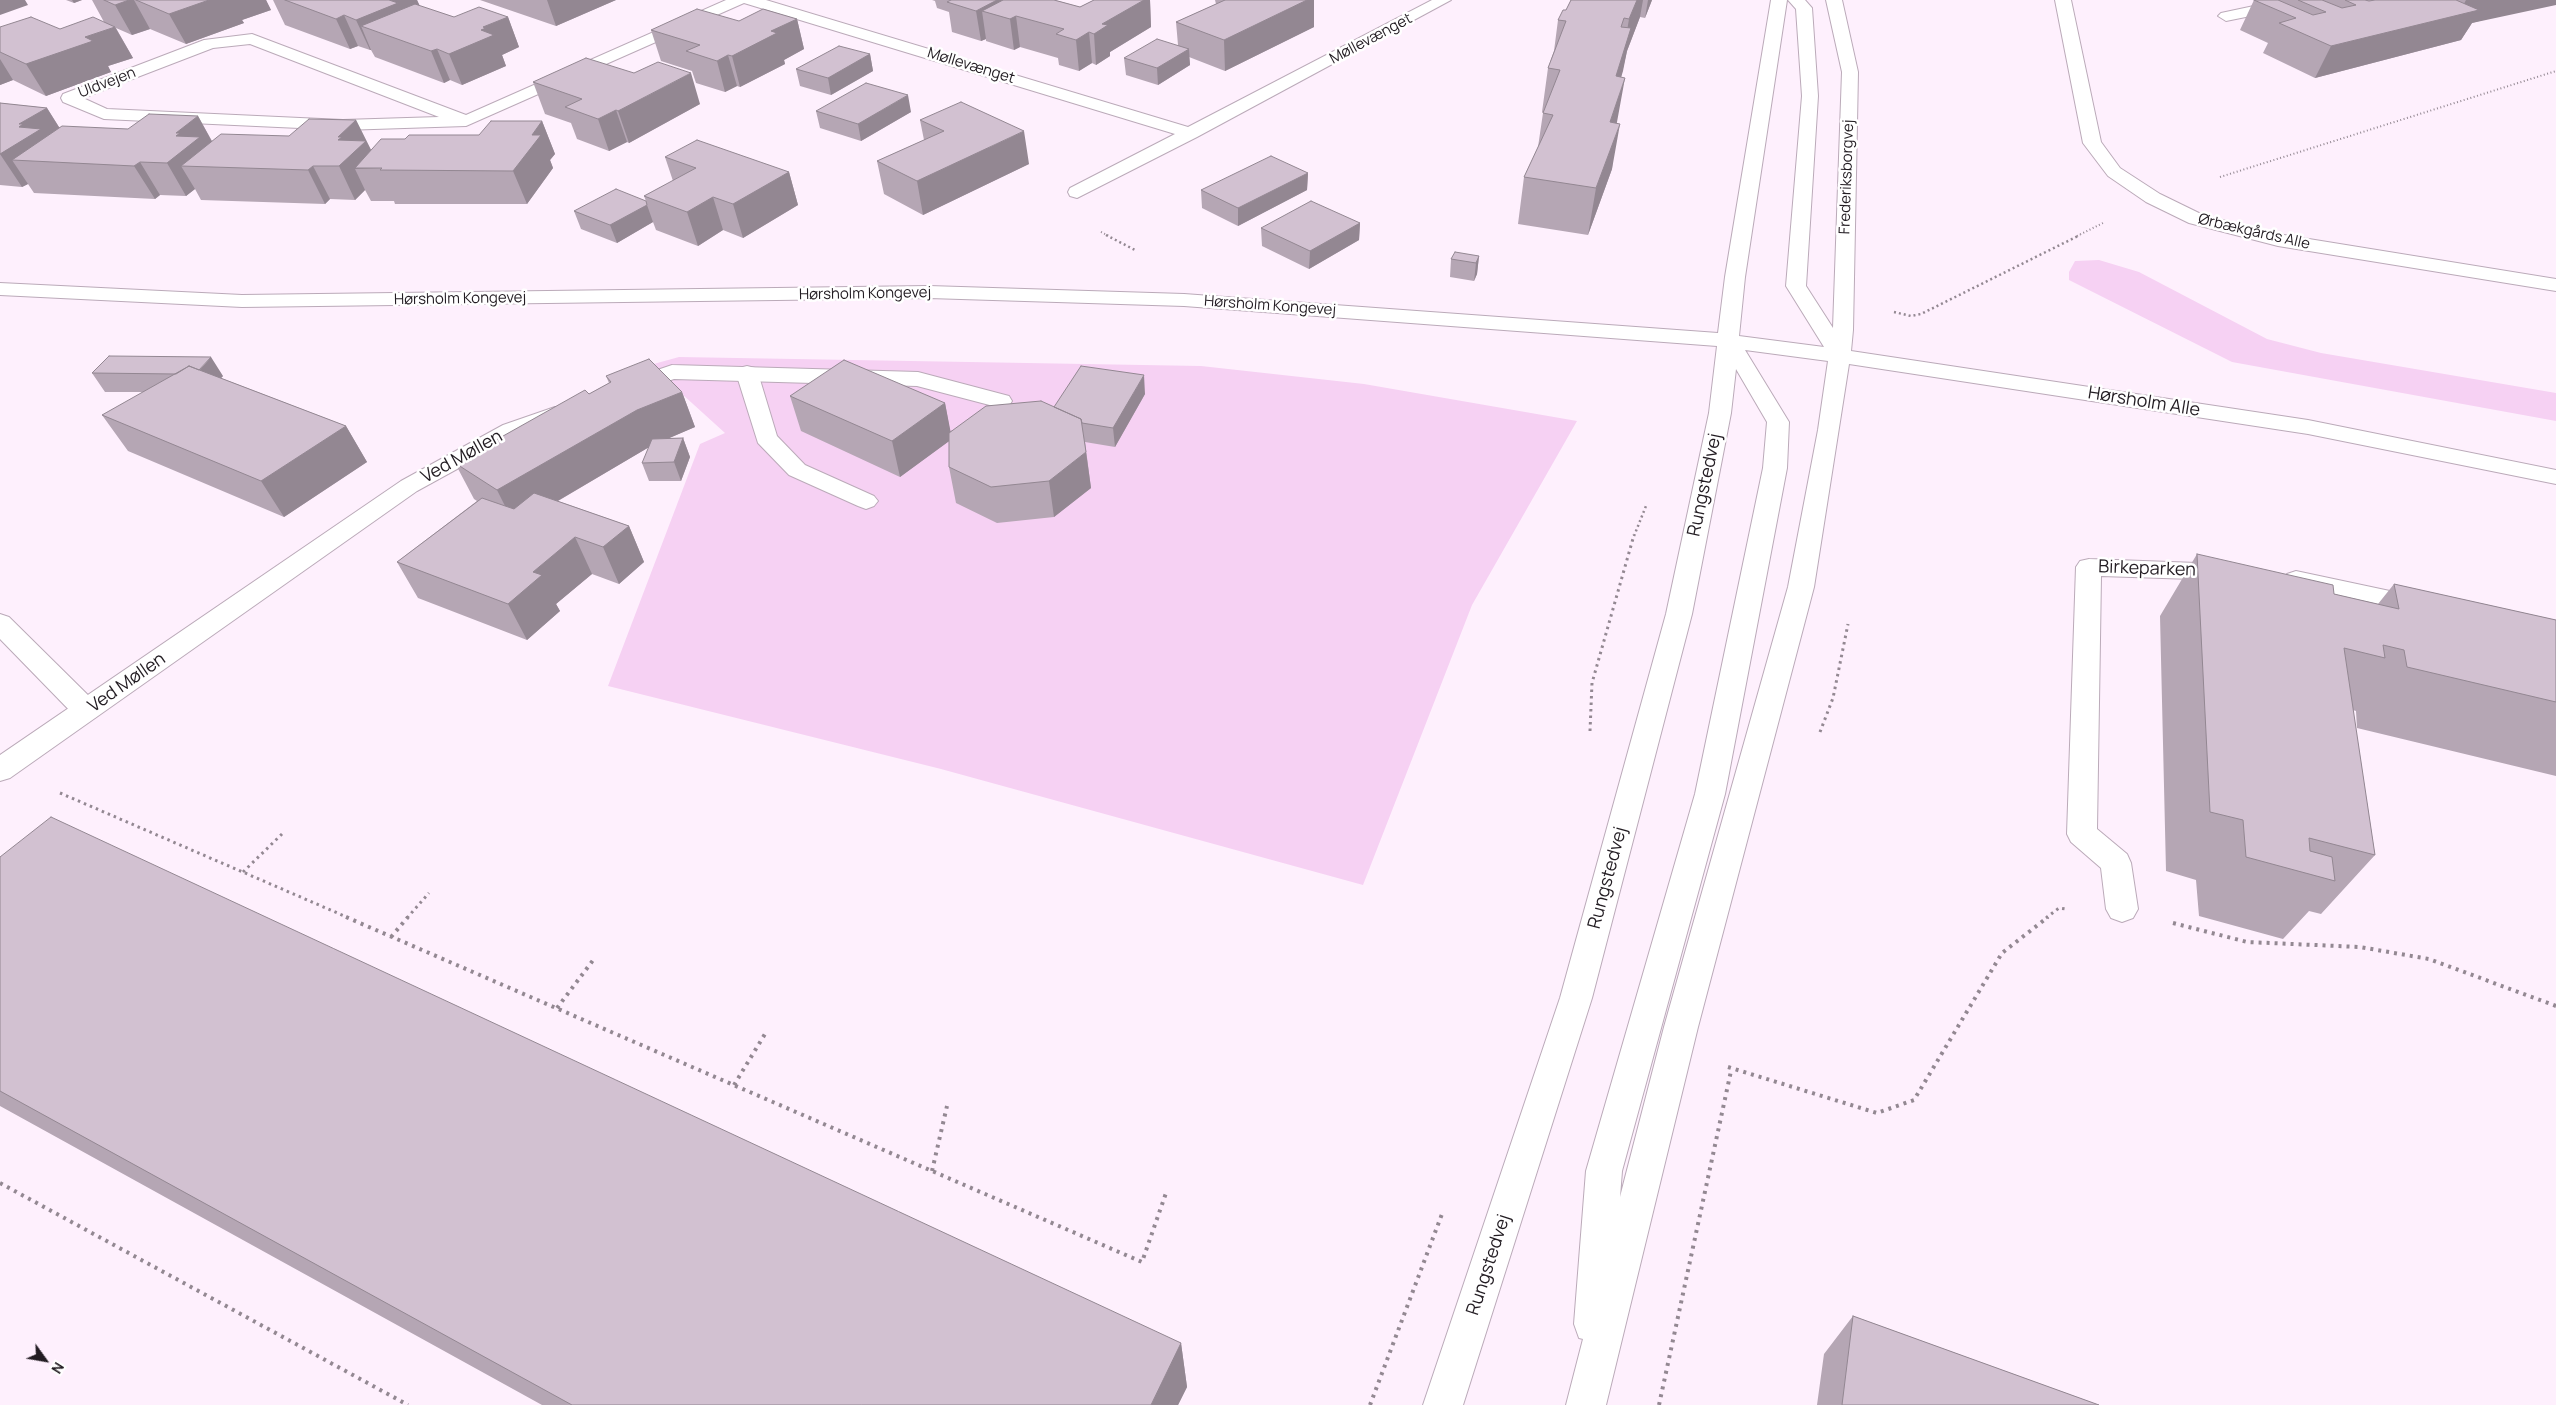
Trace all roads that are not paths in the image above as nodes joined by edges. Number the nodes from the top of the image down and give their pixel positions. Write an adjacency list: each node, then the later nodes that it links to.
1 (739, 0): 10 (main road, Uldvejen)
2 (750, 0): 11 (main road, Møllevænget)
3 (1443, 0): 11 (main road, Møllevænget)
4 (1780, 0): 15 (main road)
5 (1796, 0): 16 (main road)
6 (1834, 0): 16 (main road, Frederiksborgvej)
7 (2063, 0): 13 (main road, Ørbækgårds Alle)
8 (2305, 0): 9 (main road)
9 (2226, 16)
10 (466, 121): 10 (main road, Uldvejen)
11 (1192, 133): 12 (main road, Møllevænget)
12 (1077, 192)
13 (2556, 285)
14 (0, 289): 15 (main road, Hørsholm Kongevej)
15 (1729, 340): 16 (main road, Hørsholm Alle); 30 (main road); 31 (main road, Rungstedvej)
16 (1840, 356): 21 (main road, Hørsholm Alle); 30 (main road)
17 (748, 373): 18 (main road); 19 (main road); 22 (main road)
18 (609, 394)
19 (1001, 402)
20 (573, 407): 27 (main road, Ved Møllen)
21 (2556, 477)
22 (866, 501)
23 (2246, 573): 29 (main road, Birkeparken)
24 (2275, 576): 25 (main road)
25 (2440, 611)
26 (0, 623): 27 (main road)
27 (86, 710): 28 (main road, Ved Møllen)
28 (1, 769)
29 (2122, 909)
30 (1587, 1402)
31 (1443, 1405)

